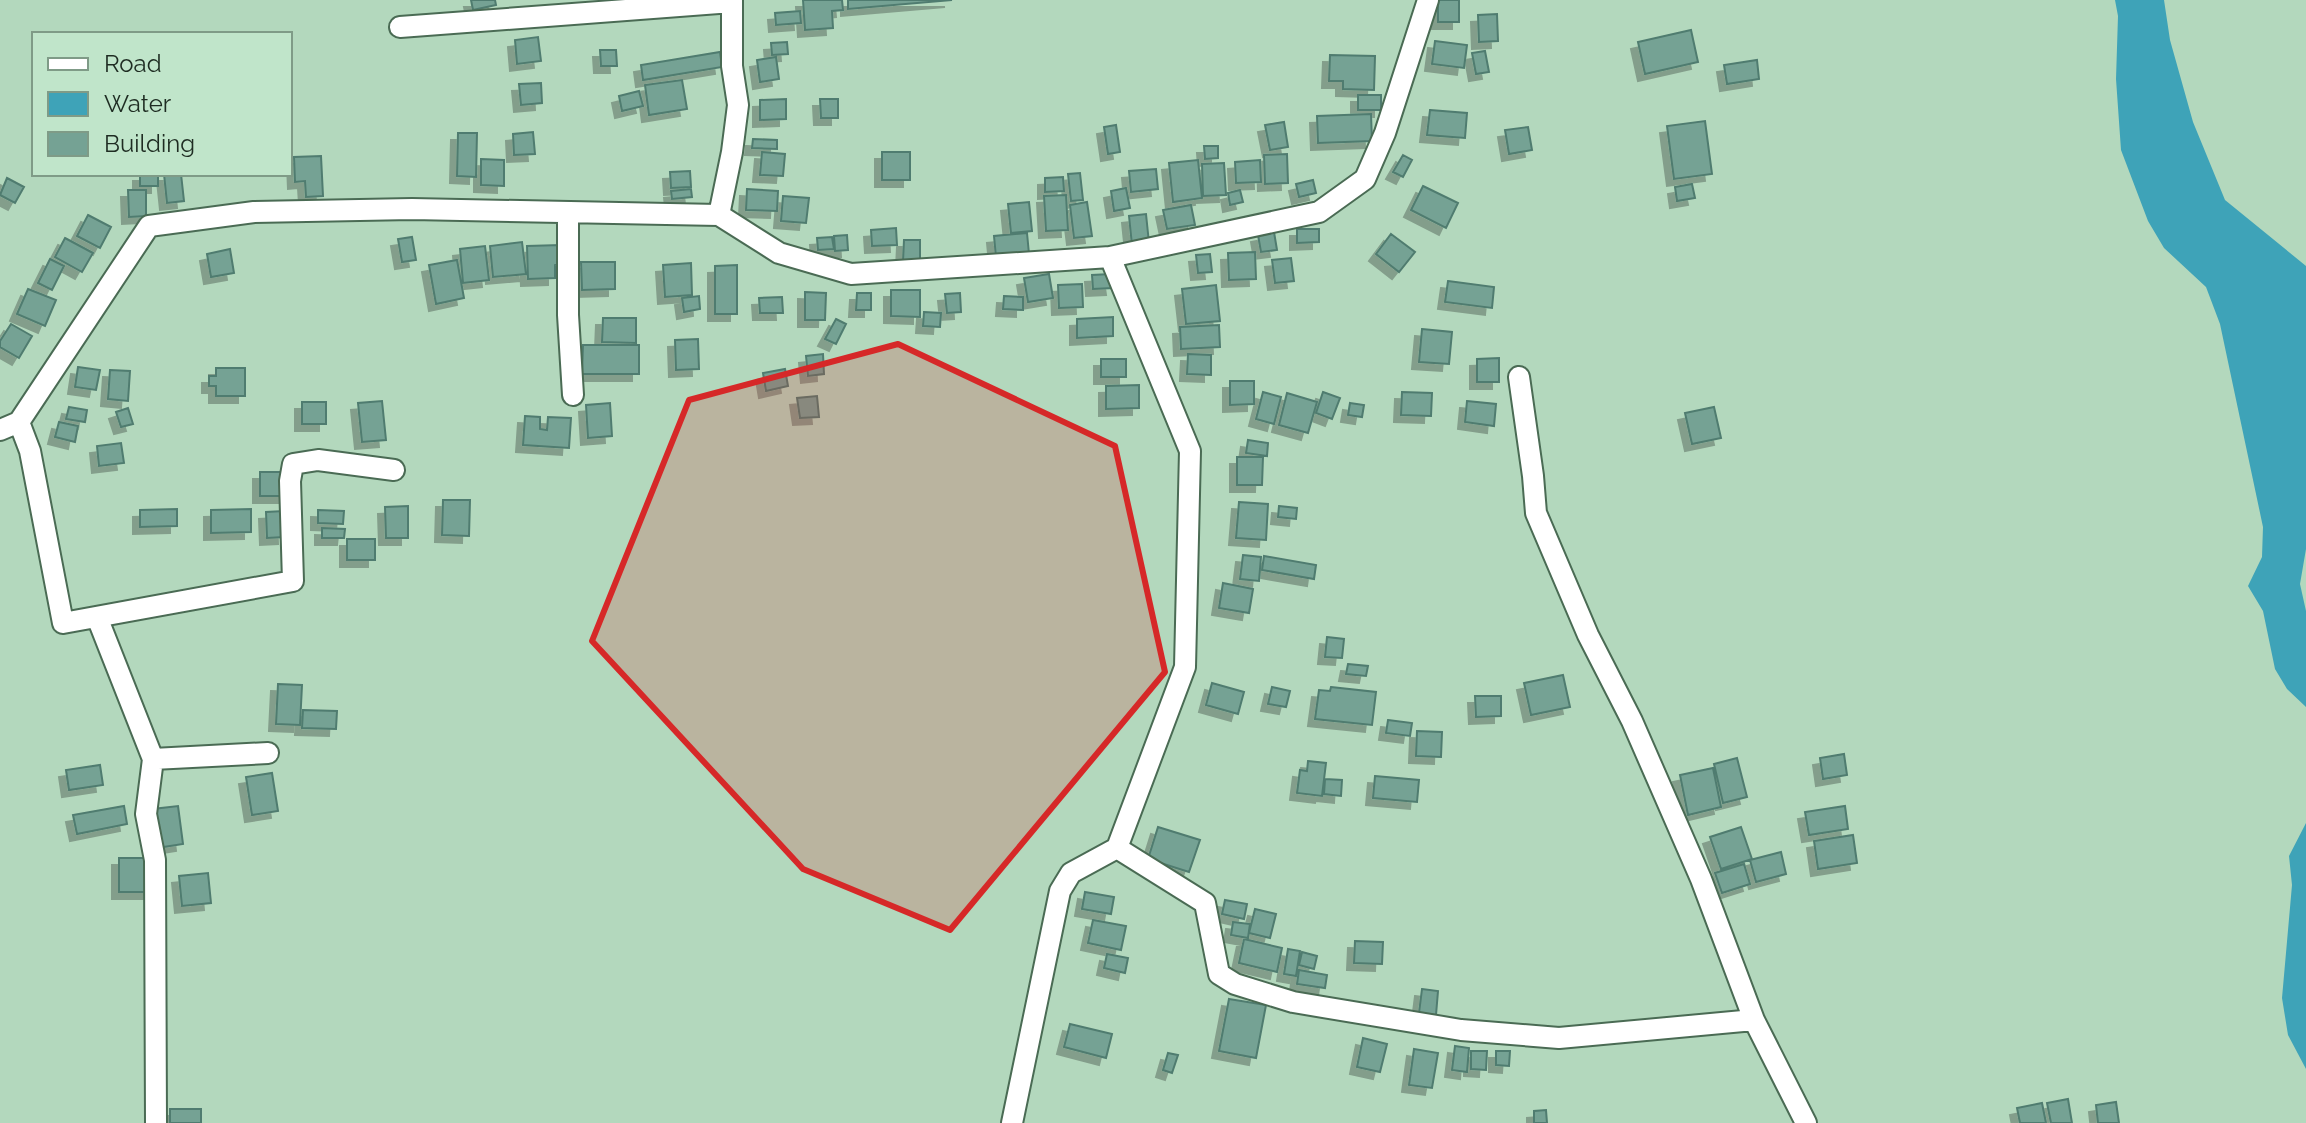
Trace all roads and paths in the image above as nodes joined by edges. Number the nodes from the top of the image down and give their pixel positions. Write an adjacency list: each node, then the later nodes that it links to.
1 (1428, 0): 6 (street)
2 (732, 1): 3 (street); 5 (street)
3 (400, 27)
4 (568, 212): 5 (street); 8 (street); 9 (street)
5 (719, 215): 6 (street)
6 (1110, 257): 14 (street)
7 (1519, 377): 15 (street)
8 (573, 395)
9 (10, 426): 11 (street)
10 (394, 470): 11 (street)
11 (97, 617): 13 (street)
12 (268, 753): 13 (street)
13 (153, 759): 16 (street)
14 (1117, 848): 15 (street); 17 (street)
15 (1754, 1020): 18 (street)
16 (156, 1123)
17 (1012, 1123)
18 (1806, 1123)

